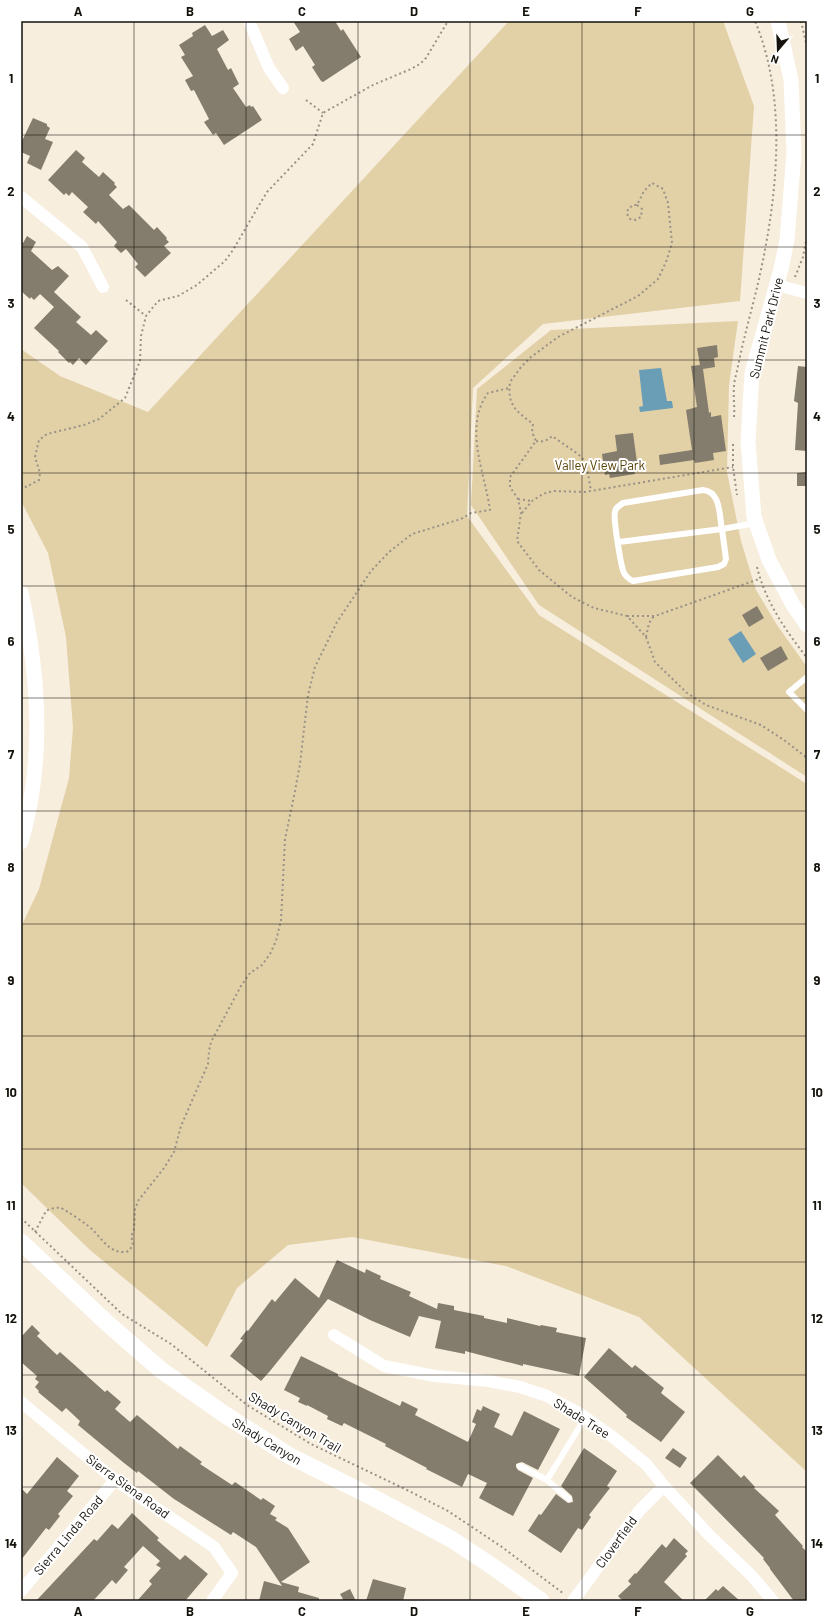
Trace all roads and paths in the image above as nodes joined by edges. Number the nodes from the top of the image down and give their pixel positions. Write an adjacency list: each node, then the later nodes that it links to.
1 (249, 21): 6 (street)
2 (448, 21): 8 (path)
3 (778, 21): 11 (street, Summit Park Drive)
4 (800, 21): 5 (path)
5 (807, 47)
6 (283, 88)
7 (306, 100): 8 (path)
8 (323, 113): 15 (path)
9 (21, 197): 12 (street)
10 (637, 205): 10 (path); 16 (path)
11 (776, 285): 13 (street); 24 (street, Summit Park Drive)
12 (103, 287)
13 (807, 294)
14 (126, 300): 15 (path)
15 (146, 316): 19 (path)
16 (510, 388): 17 (path); 38 (path)
17 (536, 441): 20 (path); 21 (path)
18 (732, 467): 20 (path)
19 (21, 483)
20 (591, 491): 22 (path)
21 (518, 498): 22 (path); 23 (path)
22 (532, 501): 23 (path)
23 (522, 513): 29 (path)
24 (756, 523): 25 (lane); 31 (street, Summit Park Drive)
25 (722, 530): 26 (lane); 26 (lane); 26 (lane)
26 (619, 542)
27 (759, 578): 30 (path)
28 (21, 592): 36 (street)
29 (627, 616): 30 (path); 32 (path)
30 (655, 616): 32 (path)
31 (807, 625)
32 (646, 637): 35 (path)
33 (807, 677): 34 (lane)
34 (807, 710)
35 (807, 758)
36 (21, 842)
37 (21, 1218): 38 (path, Shady Canyon Trail)
38 (35, 1232): 49 (path, Shady Canyon Trail)
39 (21, 1242): 51 (main road, Shady Canyon)
40 (334, 1335): 42 (street, Shade Tree)
41 (21, 1402): 44 (street, Sierra Siena Road)
42 (585, 1418): 45 (lane); 46 (street, Shade Tree)
43 (520, 1466): 45 (lane)
44 (115, 1480): 48 (street, Sierra Linda Road); 50 (street, Sierra Siena Road)
45 (547, 1480): 47 (lane)
46 (664, 1486): 49 (street, Cloverfield); 52 (street, Shade Tree)
47 (569, 1499)
48 (21, 1591)
49 (569, 1598)
50 (212, 1601)
51 (541, 1601)
52 (774, 1601)

